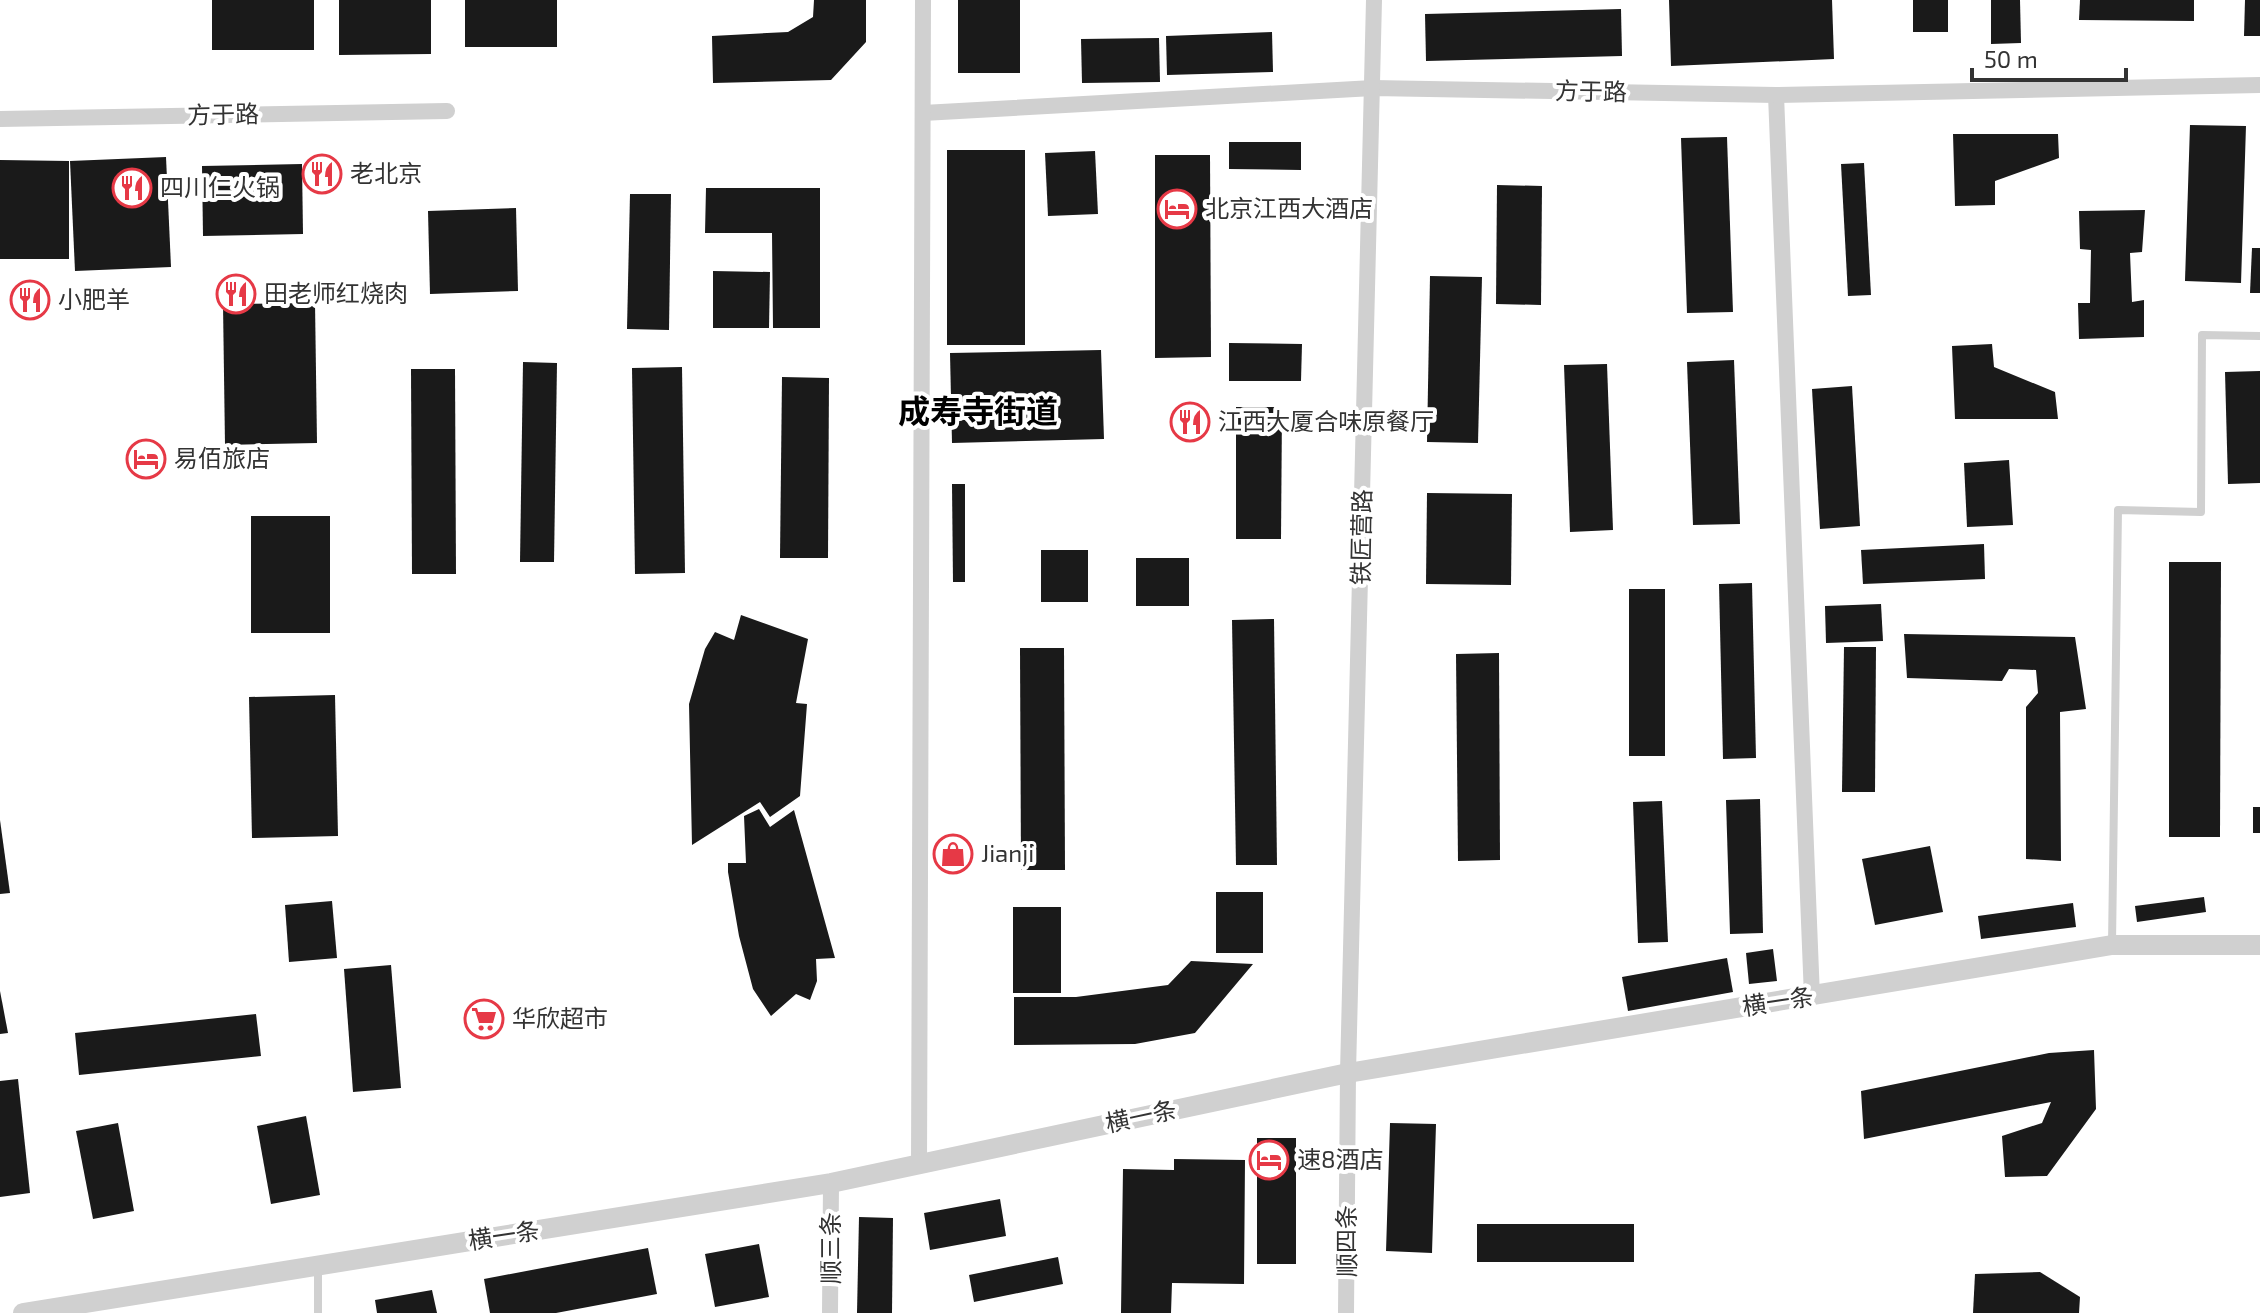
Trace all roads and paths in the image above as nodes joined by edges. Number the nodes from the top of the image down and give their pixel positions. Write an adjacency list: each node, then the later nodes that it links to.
1 (923, 0): 7 (street)
2 (1374, 0): 4 (street, 铁匠营路)
3 (2260, 85): 5 (street, 方于路)
4 (1373, 88): 5 (street, 方于路); 7 (street, 方于路); 13 (street, 铁匠营路)
5 (1776, 95): 12 (street)
6 (447, 111): 8 (street, 方于路)
7 (923, 113): 14 (street)
8 (0, 119)
9 (2260, 336): 10 (lane)
10 (2112, 945): 11 (street, 横一条); 12 (street, 横一条)
11 (2260, 945)
12 (1812, 997): 13 (street, 横一条)
13 (1348, 1073): 14 (street, 横一条); 20 (street, 顺四条)
14 (919, 1165): 15 (street, 横一条)
15 (831, 1183): 16 (street, 横一条); 19 (street, 顺三条)
16 (318, 1266): 17 (street, 横一条); 18 (lane)
17 (23, 1313)
18 (318, 1313)
19 (830, 1313)
20 (1346, 1313)

